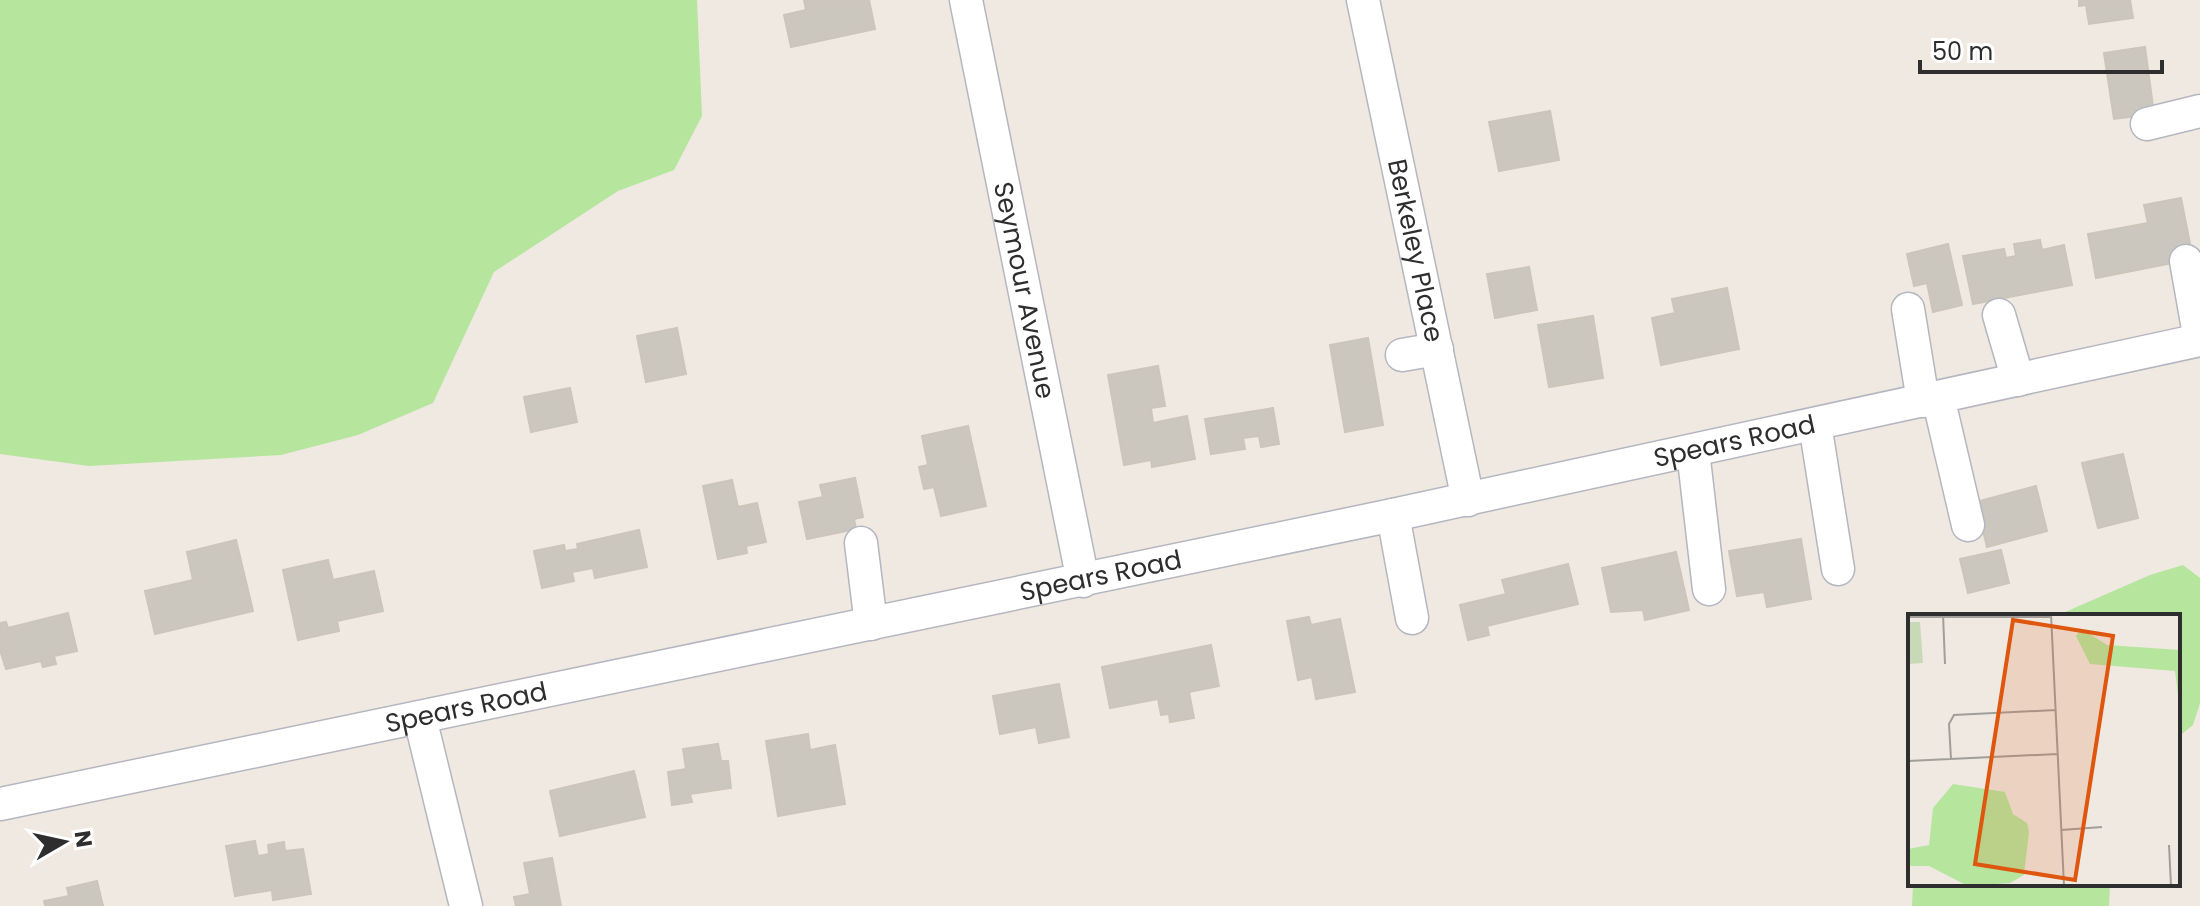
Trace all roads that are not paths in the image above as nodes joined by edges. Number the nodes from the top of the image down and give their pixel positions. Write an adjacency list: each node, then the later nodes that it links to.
1 (966, 0): 20 (street, Seymour Avenue)
2 (1363, 0): 9 (street, Berkeley Place)
3 (2200, 111): 4 (street)
4 (2147, 124)
5 (2186, 261): 8 (street)
6 (1908, 309): 12 (street)
7 (1999, 315): 11 (street)
8 (2200, 340): 11 (street, Spears Road)
9 (1437, 349): 10 (street); 15 (street, Berkeley Place)
10 (1402, 355)
11 (2018, 380): 12 (street, Spears Road)
12 (1931, 399): 13 (street, Spears Road); 17 (street)
13 (1815, 424): 14 (street, Spears Road); 19 (street)
14 (1693, 451): 15 (street, Spears Road); 21 (street)
15 (1468, 500): 16 (street, Spears Road)
16 (1393, 515): 20 (street, Spears Road); 22 (street)
17 (1968, 525)
18 (861, 543): 23 (street)
19 (1838, 569)
20 (1083, 581): 23 (street, Spears Road)
21 (1709, 589)
22 (1412, 618)
23 (871, 624): 24 (street, Spears Road)
24 (420, 718): 25 (street, Spears Road); 26 (street)
25 (0, 804)
26 (466, 906)

